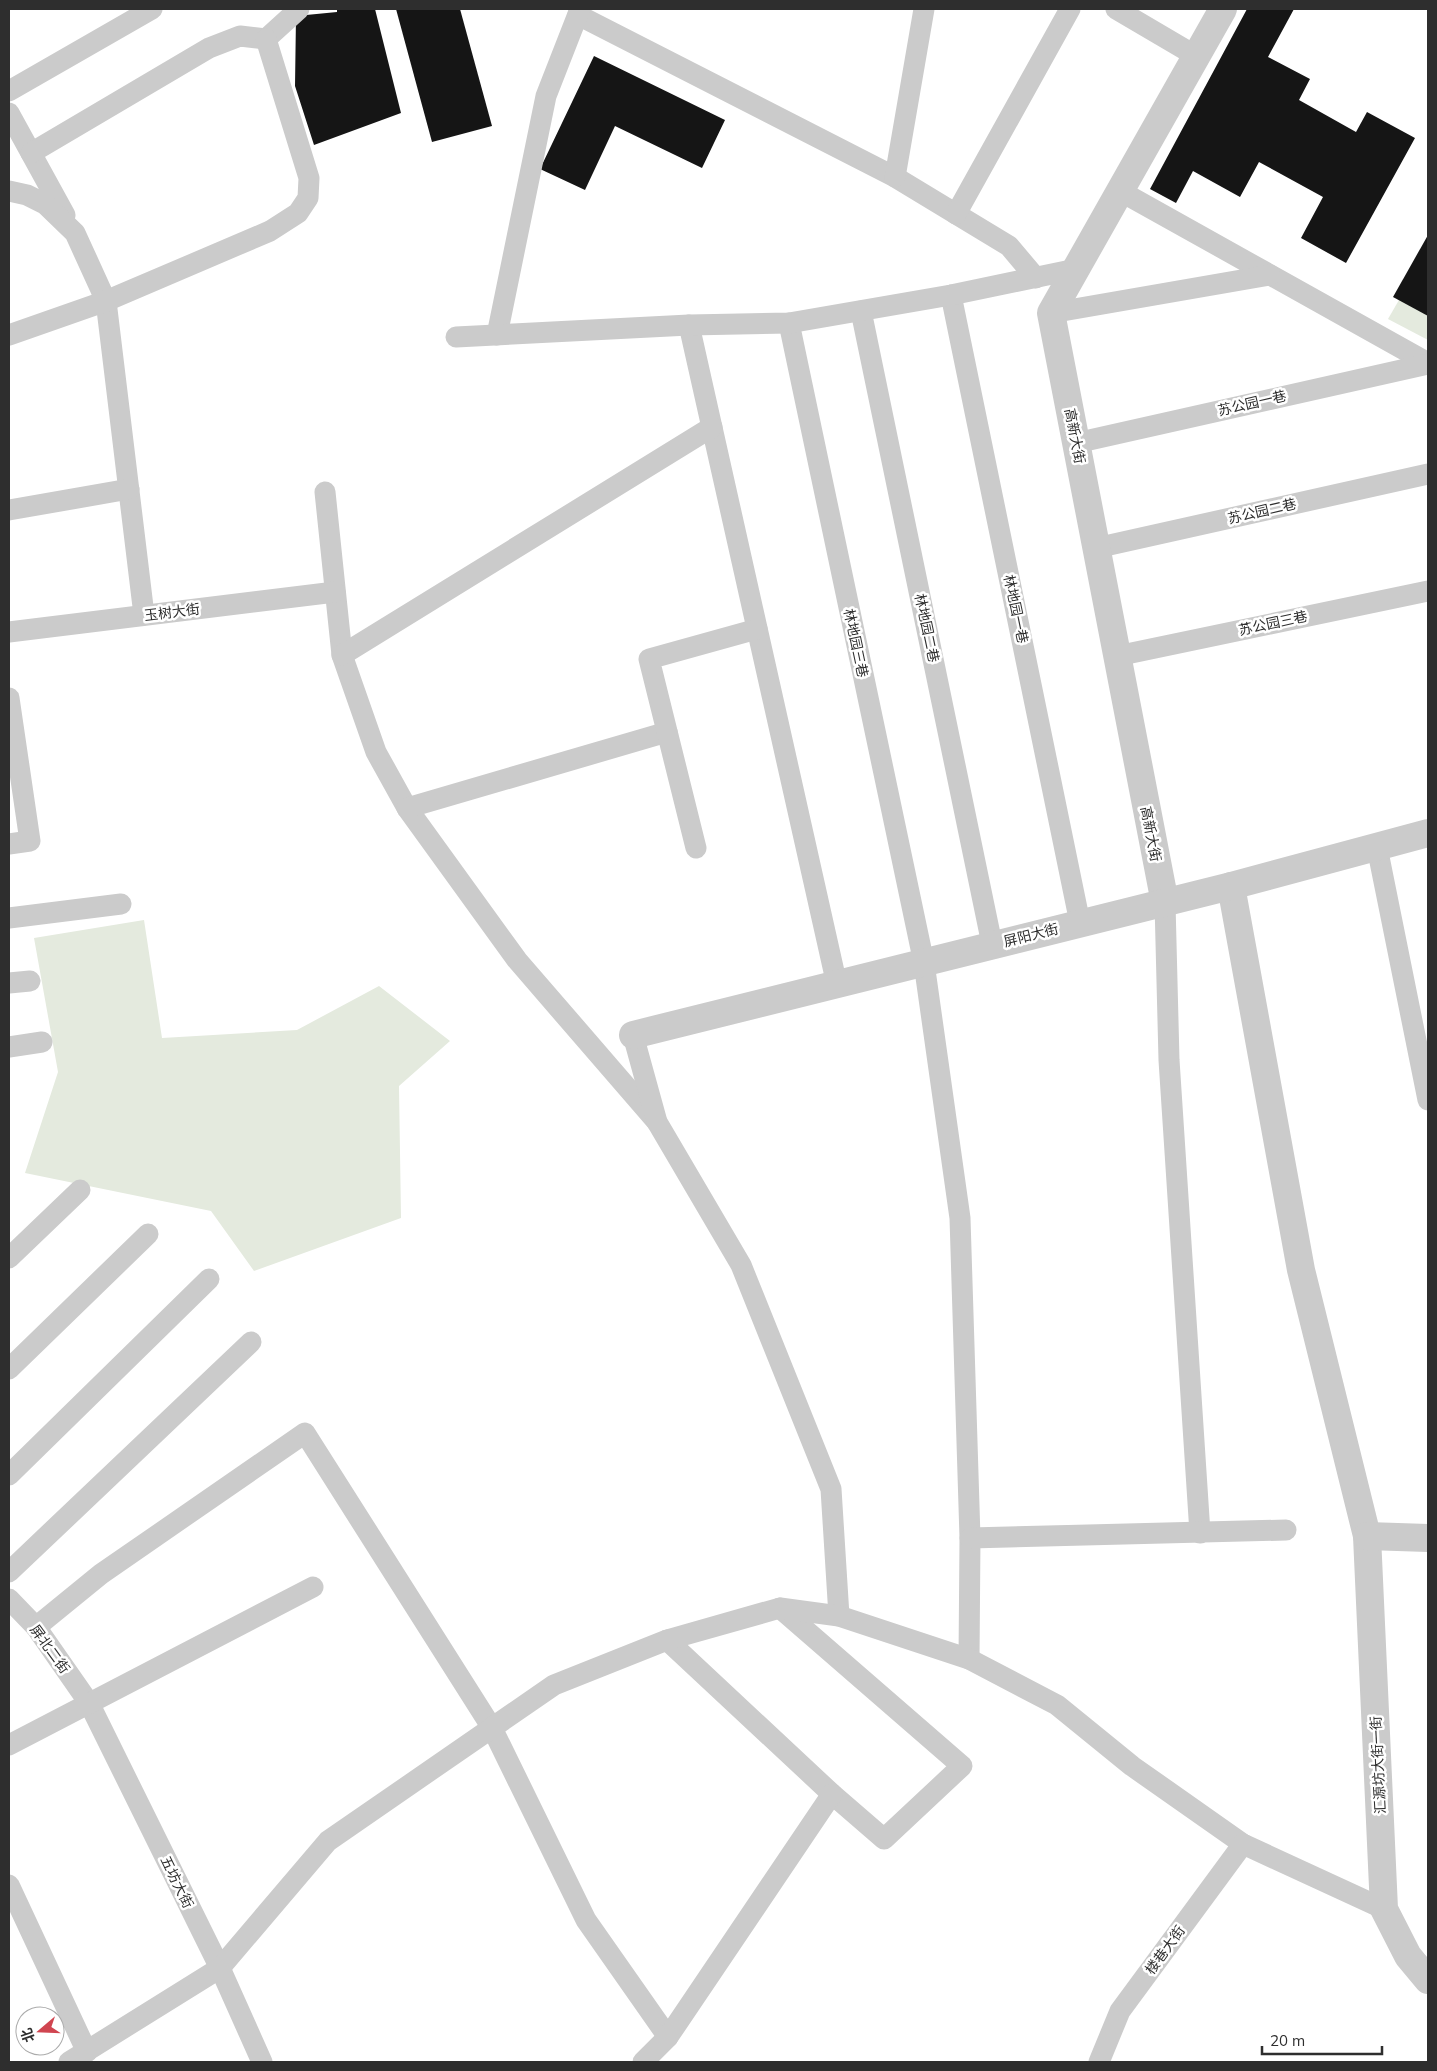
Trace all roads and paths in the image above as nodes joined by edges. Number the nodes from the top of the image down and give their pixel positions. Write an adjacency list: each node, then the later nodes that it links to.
1 (152, 9): 10 (lane)
2 (300, 9): 8 (lane)
3 (924, 9): 13 (lane)
4 (1070, 9): 16 (lane)
5 (1116, 9): 9 (lane)
6 (1224, 9): 9 (street)
7 (579, 12): 13 (lane); 28 (lane)
8 (266, 39): 12 (lane); 22 (lane)
9 (1196, 56): 15 (street)
10 (9, 91)
11 (9, 113): 12 (lane)
12 (31, 153): 17 (lane)
13 (895, 177): 16 (lane)
14 (9, 191): 17 (lane)
15 (1120, 191): 18 (street); 19 (lane)
16 (956, 214): 20 (lane)
17 (75, 233): 22 (lane)
18 (1076, 269): 20 (lane); 24 (street)
19 (1270, 275): 24 (lane); 30 (lane)
20 (1036, 278): 21 (lane)
21 (951, 296): 23 (lane); 56 (lane, 林地园一巷)
22 (106, 301): 27 (lane); 34 (lane)
23 (862, 311): 25 (lane); 57 (lane, 林地园二巷)
24 (1051, 313): 32 (street, 高新大街)
25 (789, 323): 26 (lane); 58 (lane, 林地园三巷)
26 (689, 325): 28 (lane); 31 (lane)
27 (9, 335)
28 (497, 335): 29 (lane)
29 (456, 337)
30 (1428, 364): 32 (lane, 苏公园一巷)
31 (712, 427): 41 (lane); 43 (lane)
32 (1076, 443): 37 (street, 高新大街)
33 (1428, 474): 37 (lane, 苏公园二巷)
34 (129, 489): 36 (lane); 40 (lane)
35 (325, 492): 39 (lane)
36 (9, 510)
37 (1096, 548): 44 (street, 高新大街)
38 (1428, 591): 44 (lane, 苏公园三巷)
39 (335, 592): 40 (lane, 玉树大街); 43 (lane)
40 (144, 615): 42 (lane, 玉树大街)
41 (757, 629): 46 (lane); 61 (lane)
42 (9, 632)
43 (342, 655): 47 (lane)
44 (1117, 656): 53 (street, 高新大街)
45 (9, 698): 49 (lane)
46 (667, 732): 47 (lane); 51 (lane)
47 (407, 808): 66 (lane)
48 (1428, 833): 50 (street, 屏阳大街)
49 (9, 844)
50 (1377, 847): 52 (street, 屏阳大街); 65 (lane)
51 (696, 848)
52 (1231, 886): 53 (street, 屏阳大街); 76 (street, 汇源坊大街一街)
53 (1165, 903): 56 (street, 屏阳大街); 75 (lane)
54 (120, 904): 55 (lane)
55 (9, 918)
56 (1080, 923): 57 (street, 屏阳大街)
57 (992, 944): 58 (street, 屏阳大街)
58 (924, 963): 61 (street, 屏阳大街); 77 (lane, 林地园三巷)
59 (30, 981): 60 (lane)
60 (9, 984)
61 (837, 985): 62 (street, 屏阳大街)
62 (633, 1035): 66 (lane)
63 (42, 1042): 64 (lane)
64 (9, 1047)
65 (1428, 1100)
66 (658, 1122): 83 (lane)
67 (80, 1190): 69 (lane)
68 (148, 1234): 72 (lane)
69 (9, 1258)
70 (210, 1279): 73 (lane)
71 (252, 1342): 79 (lane)
72 (9, 1369)
73 (9, 1475)
74 (1286, 1530): 75 (lane)
75 (1200, 1533): 77 (lane)
76 (1367, 1536): 78 (street); 93 (street, 汇源坊大街一街)
77 (970, 1538): 86 (lane, 林地园三巷)
78 (1428, 1538)
79 (9, 1572)
80 (312, 1587): 87 (lane)
81 (9, 1598): 84 (lane, 屏北二街)
82 (780, 1608): 83 (lane); 85 (lane); 90 (lane)
83 (839, 1616): 86 (lane)
84 (36, 1627): 87 (lane, 屏北二街); 88 (lane)
85 (667, 1640): 88 (lane); 90 (lane)
86 (970, 1659): 91 (lane)
87 (89, 1703): 89 (lane); 94 (lane, 五坊大街)
88 (492, 1728): 94 (lane); 96 (lane)
89 (9, 1745)
90 (832, 1794): 96 (lane)
91 (1243, 1844): 93 (lane); 100 (lane, 楼巷大街)
92 (9, 1885): 97 (lane)
93 (1384, 1910): 95 (street, 汇源坊大街一街)
94 (220, 1968): 97 (lane); 98 (lane, 五坊大街)
95 (1428, 1980)
96 (668, 2037): 99 (lane)
97 (78, 2057)
98 (262, 2062)
99 (643, 2062)
100 (1099, 2062)

